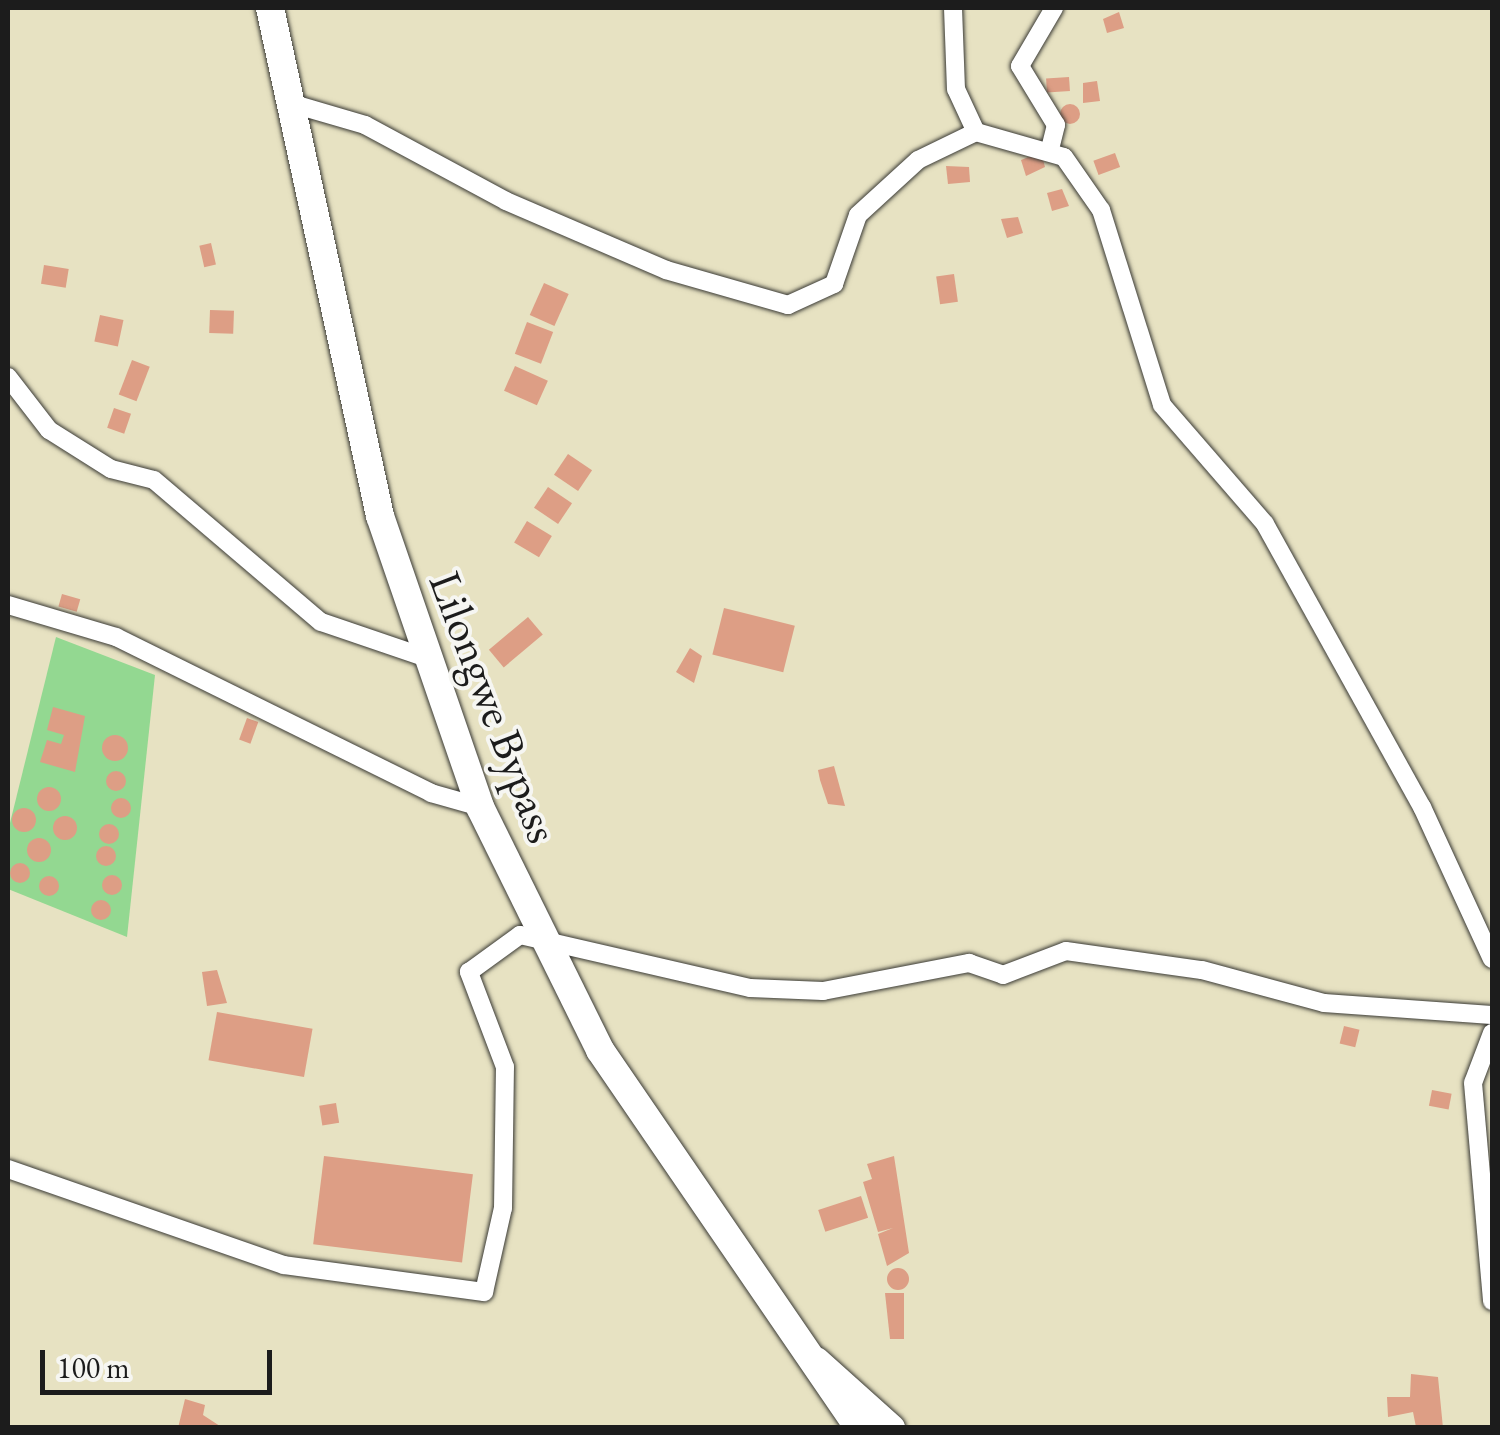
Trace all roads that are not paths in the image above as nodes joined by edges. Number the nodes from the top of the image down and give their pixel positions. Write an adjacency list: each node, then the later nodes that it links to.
1 (270, 8): 4 (main road, Lilongwe Bypass)
2 (953, 8): 5 (street)
3 (1054, 8): 6 (street)
4 (290, 104): 5 (street); 9 (main road, Lilongwe Bypass)
5 (976, 132): 6 (street)
6 (1050, 149): 12 (street)
7 (9, 381): 9 (street)
8 (8, 606): 10 (street)
9 (424, 657): 10 (main road, Lilongwe Bypass)
10 (480, 806): 11 (main road, Lilongwe Bypass)
11 (543, 941): 13 (street); 15 (street); 17 (main road, Lilongwe Bypass)
12 (1492, 959)
13 (1492, 1015)
14 (1492, 1033): 16 (street)
15 (8, 1169)
16 (1492, 1301)
17 (816, 1361): 18 (main road, Lilongwe Bypass); 19 (main road, Lilongwe Bypass)
18 (860, 1428)
19 (891, 1428)

